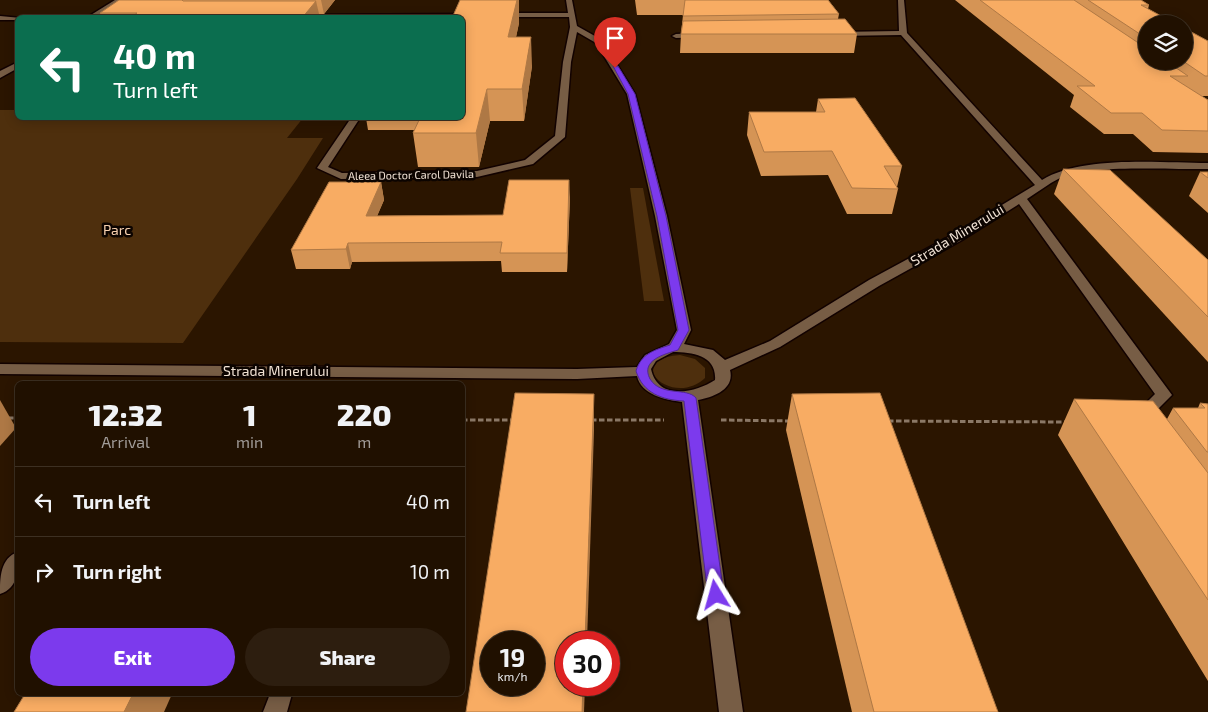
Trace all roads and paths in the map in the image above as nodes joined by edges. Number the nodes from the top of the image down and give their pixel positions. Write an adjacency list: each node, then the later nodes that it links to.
1 (120, 0): 4 (street)
2 (569, 0): 7 (street, Aleea Doctor Carol Davila)
3 (901, 0): 12 (street)
4 (94, 15)
5 (485, 15): 8 (street)
6 (494, 15): 7 (street)
7 (571, 15): 11 (street, Aleea Doctor Carol Davila)
8 (465, 17)
9 (0, 18): 10 (street)
10 (15, 18)
11 (574, 27): 18 (street, Aleea Doctor Carol Davila); 22 (street)
12 (903, 33): 13 (street); 20 (street)
13 (824, 34)
14 (715, 35): 15 (street)
15 (676, 36)
16 (15, 66): 17 (street)
17 (0, 75)
18 (354, 120)
19 (1208, 166): 20 (street, Strada Minerului)
20 (1040, 184): 21 (street, Strada Minerului)
21 (1020, 197): 23 (street, Strada Minerului); 37 (street)
22 (674, 348): 23 (street); 25 (street)
23 (723, 367): 27 (street)
24 (0, 369): 26 (street, Strada Minerului)
25 (642, 371): 26 (street, Strada Minerului); 27 (street)
26 (384, 378)
27 (690, 398): 33 (street)
28 (0, 418): 29 (path)
29 (15, 418)
30 (465, 420): 31 (path)
31 (522, 420)
32 (582, 420): 33 (path)
33 (693, 420): 34 (path); 42 (street)
34 (801, 421)
35 (880, 421): 36 (path)
36 (1076, 422)
37 (1138, 426)
38 (15, 564): 39 (street)
39 (0, 586)
40 (280, 696): 41 (street)
41 (275, 712)
42 (731, 712)

